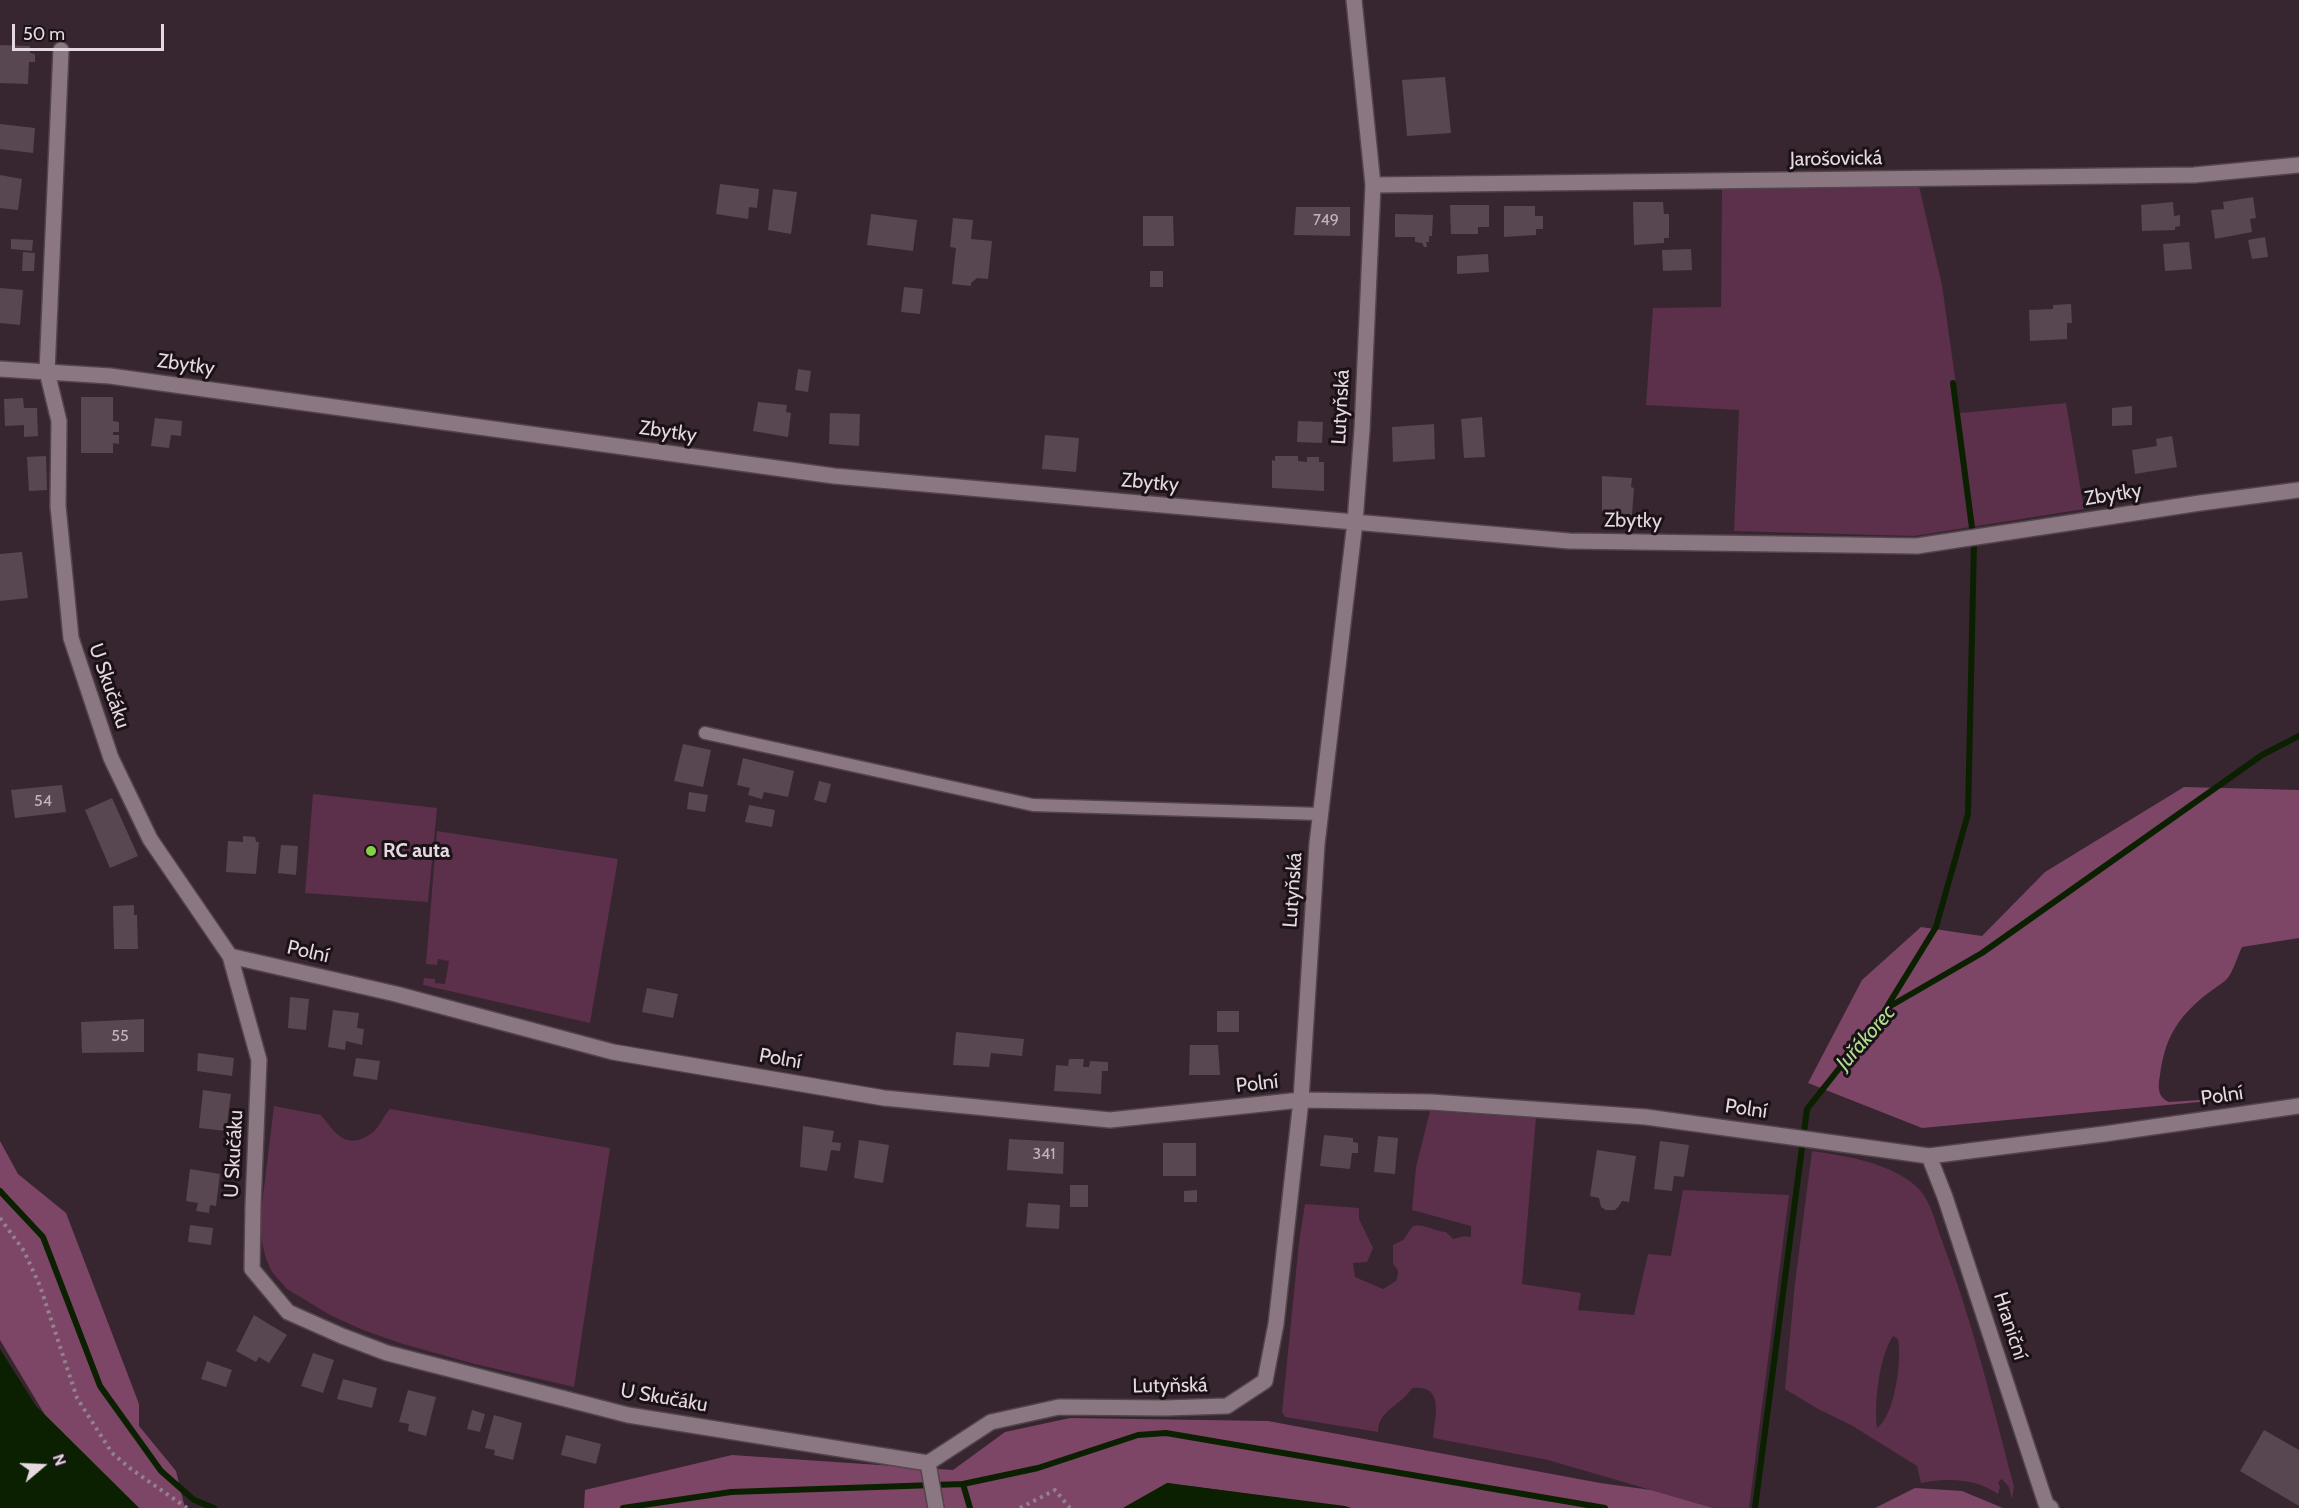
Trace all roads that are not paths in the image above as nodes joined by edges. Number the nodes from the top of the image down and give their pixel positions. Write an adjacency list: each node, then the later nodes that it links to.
1 (1354, 0): 4 (street, Lutyňská)
2 (61, 50): 6 (street, U Skučáku)
3 (2299, 165): 4 (street, Jarošovická)
4 (1373, 185): 8 (street, Lutyňská)
5 (0, 369): 6 (street, Zbytky)
6 (47, 372): 8 (street, Zbytky); 11 (street, U Skučáku)
7 (2299, 490): 8 (street, Zbytky)
8 (1355, 522): 10 (street, Lutyňská)
9 (705, 733): 10 (lane)
10 (1320, 814): 12 (street, Lutyňská)
11 (230, 956): 12 (street, Polní); 15 (street, U Skučáku)
12 (1301, 1100): 14 (street, Polní); 15 (street, Lutyňská)
13 (2299, 1106): 14 (street, Polní)
14 (1929, 1156): 17 (street, Hraniční)
15 (928, 1463): 16 (street)
16 (936, 1508)
17 (2051, 1508)

